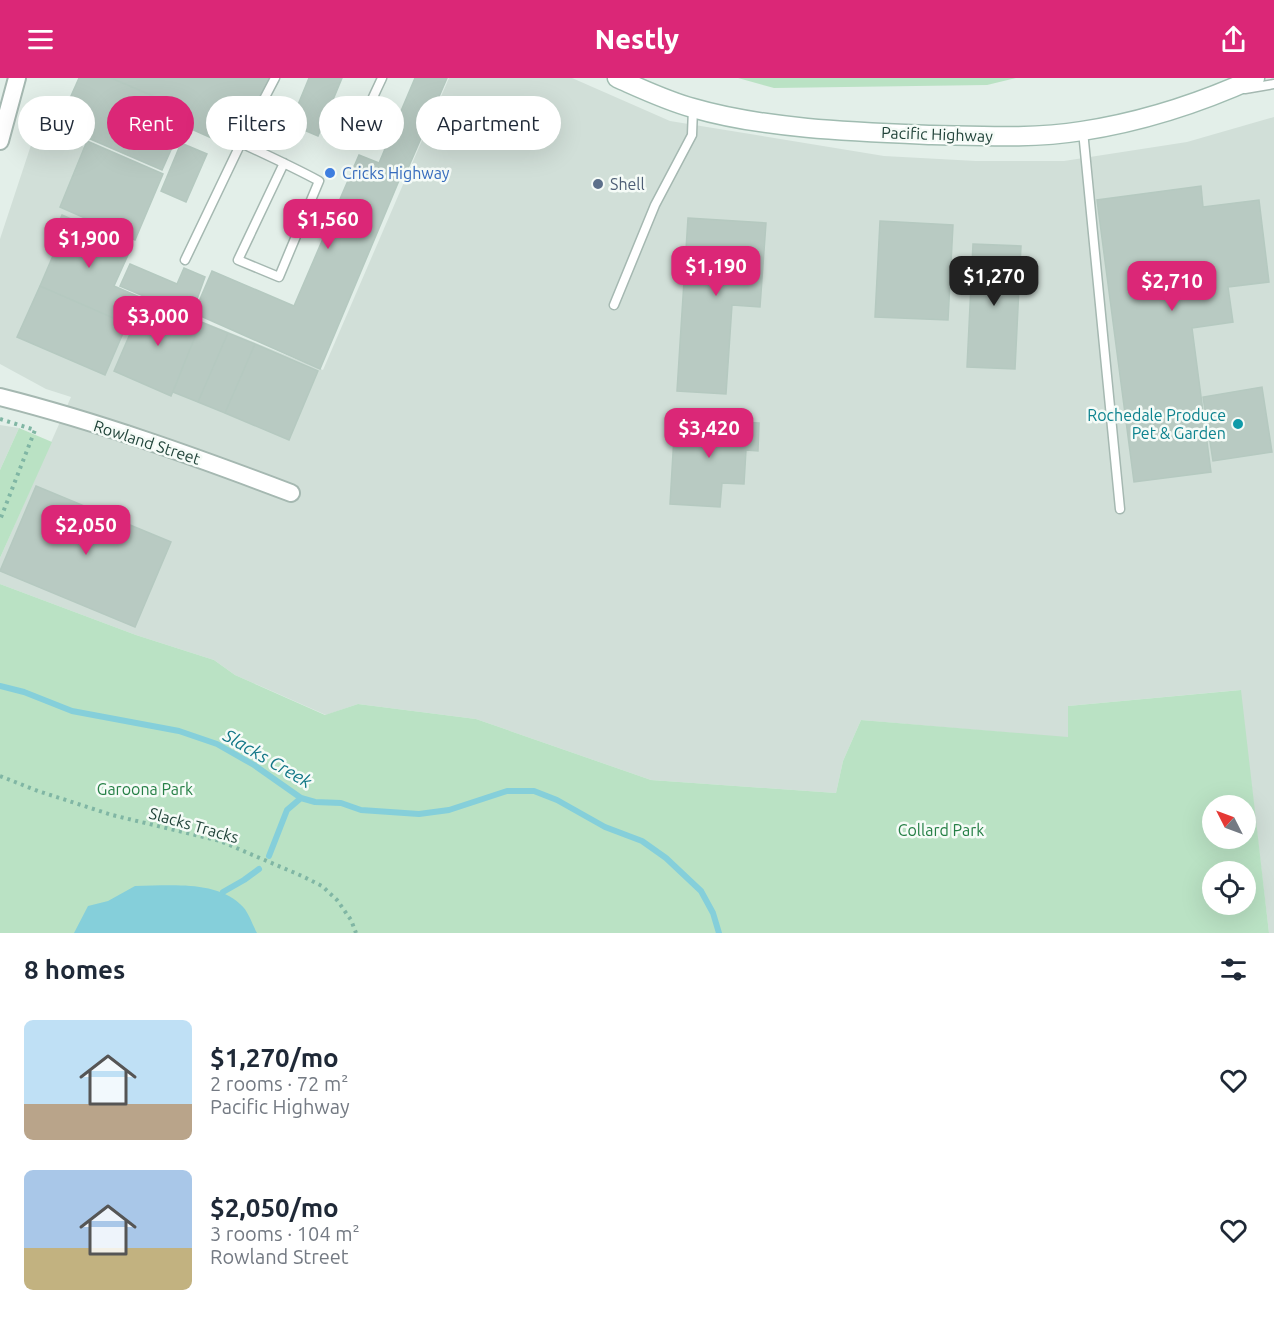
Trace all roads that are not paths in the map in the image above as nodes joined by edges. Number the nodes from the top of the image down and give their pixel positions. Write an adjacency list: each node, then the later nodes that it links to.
1 (17, 78): 12 (street)
2 (275, 78): 8 (lane)
3 (382, 78): 9 (lane)
4 (617, 78): 10 (street, Pacific Highway)
5 (1255, 78): 7 (street, Pacific Highway)
6 (1274, 84): 7 (lane)
7 (1219, 94): 11 (street, Pacific Highway)
8 (266, 96)
9 (374, 96)
10 (693, 108): 11 (street, Pacific Highway); 17 (lane)
11 (1083, 131): 20 (lane)
12 (0, 141)
13 (238, 150): 16 (lane)
14 (256, 150): 15 (lane)
15 (284, 163): 15 (lane)
16 (185, 260)
17 (614, 305)
18 (0, 398): 19 (street, Rowland Street)
19 (291, 493)
20 (1120, 509)

